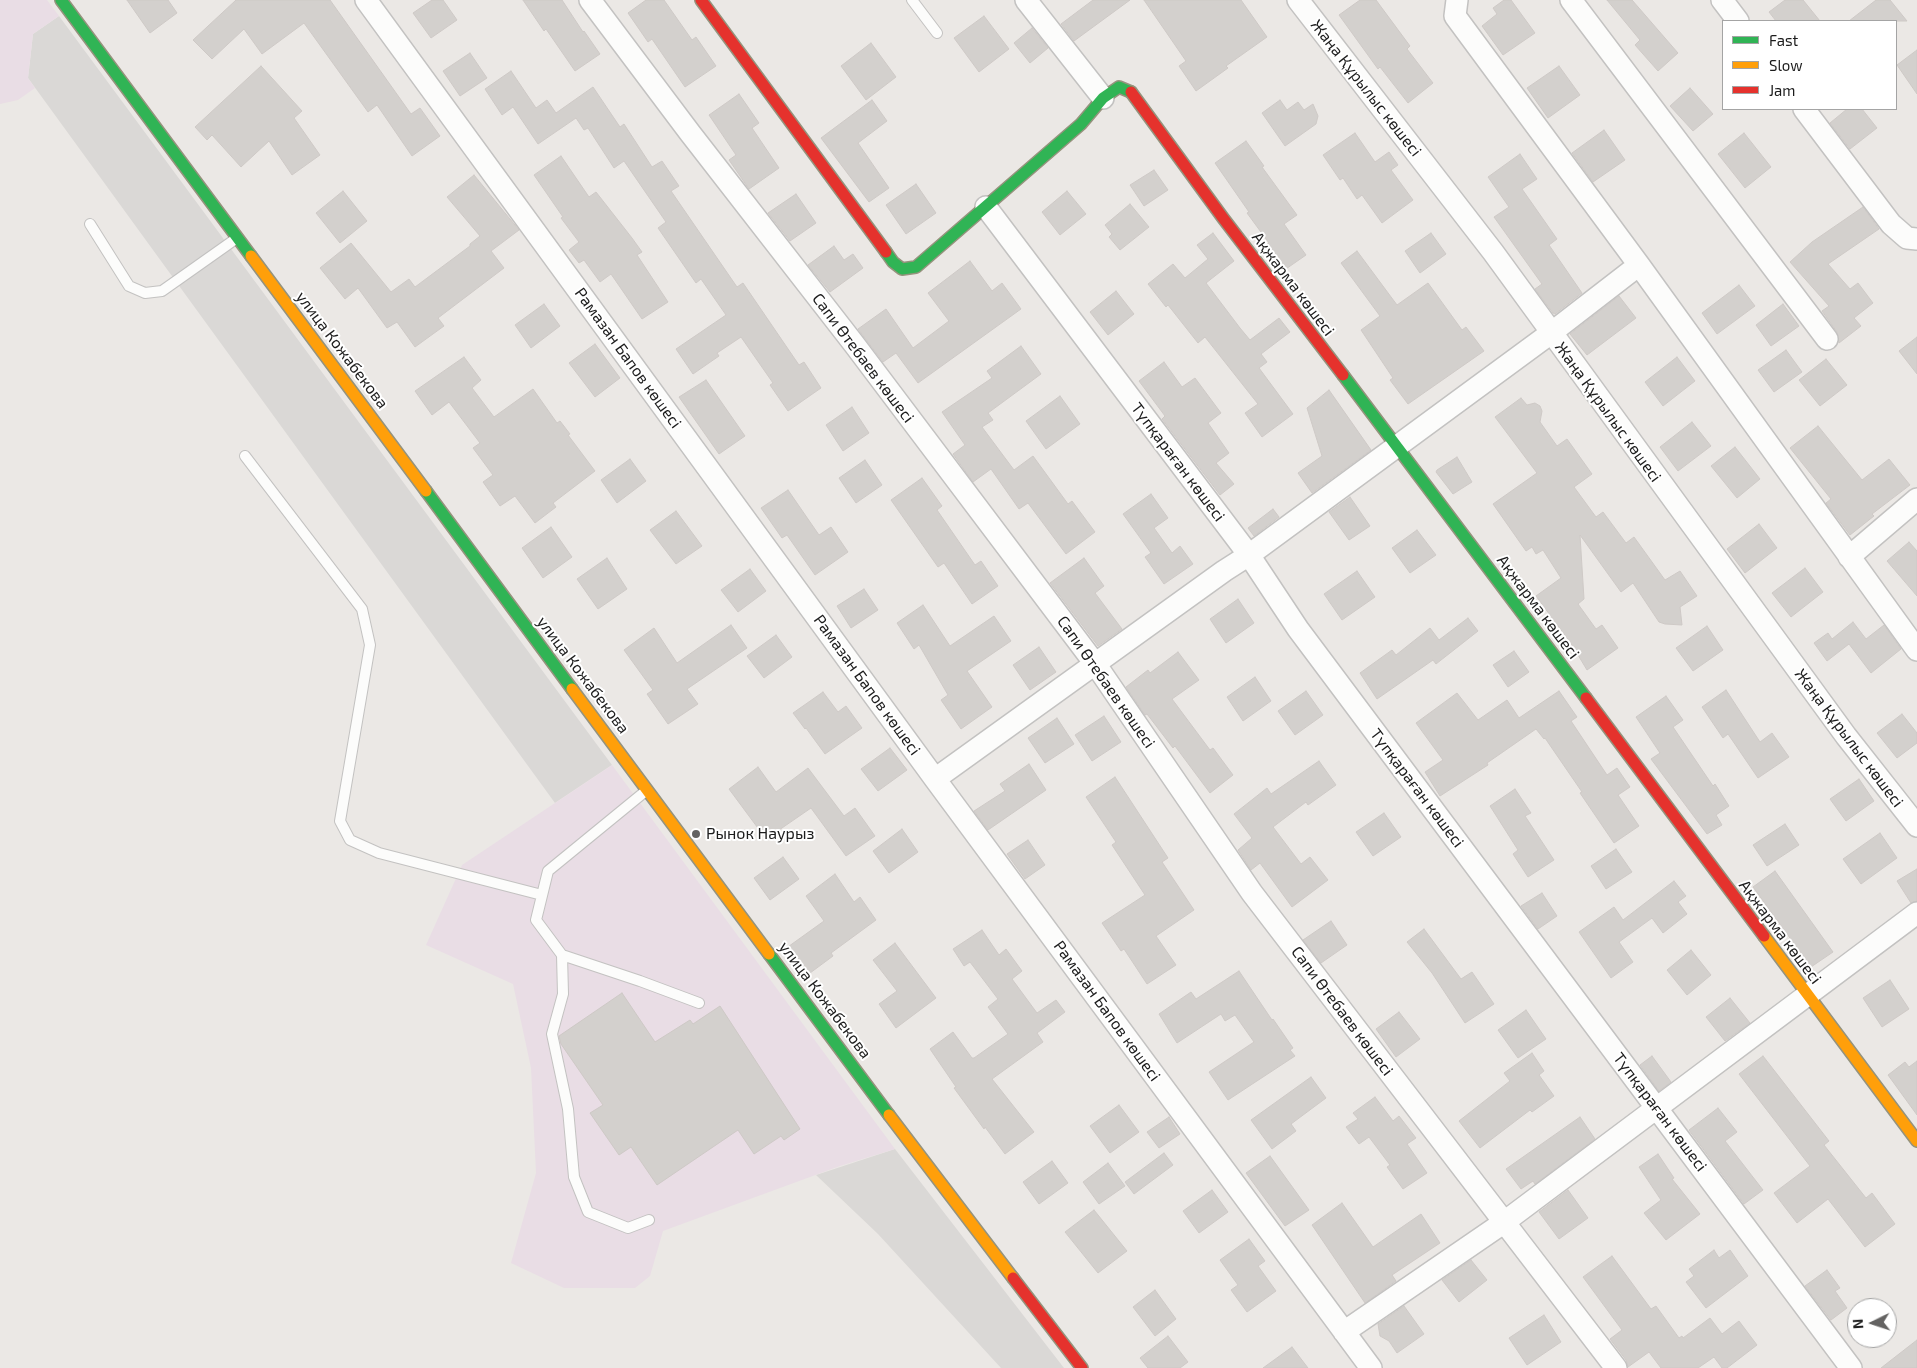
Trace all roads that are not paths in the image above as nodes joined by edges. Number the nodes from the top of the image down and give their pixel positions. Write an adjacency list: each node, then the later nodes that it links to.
1 (61, 0): 17 (street, улица Кожабекова)
2 (366, 0): 29 (street, Рамазан Бапов көшесі)
3 (590, 0): 28 (street, Сапи Өтебаев көшесі)
4 (701, 0): 15 (street)
5 (912, 0): 12 (lane)
6 (1026, 0): 13 (street)
7 (1298, 0): 20 (street, Жаңа Құрылыс көшесі)
8 (1457, 0): 19 (street)
9 (1571, 0): 21 (street)
10 (1722, 0): 11 (street)
11 (1737, 20)
12 (936, 33)
13 (1103, 98): 15 (street); 22 (street, Ақжарма көшесі)
14 (1805, 110): 18 (street)
15 (986, 207): 25 (street, Түпқараған көшесі)
16 (90, 224): 17 (lane)
17 (238, 238): 30 (street, улица Кожабекова)
18 (1917, 239)
19 (1639, 265): 20 (street); 26 (street)
20 (1551, 333): 22 (street); 31 (street, Жаңа Құрылыс көшесі)
21 (1828, 339)
22 (1397, 446): 25 (street); 35 (street, Ақжарма көшесі)
23 (245, 456): 32 (lane)
24 (1917, 499): 26 (street)
25 (1249, 555): 28 (street); 37 (street, Түпқараған көшесі)
26 (1849, 558): 27 (street)
27 (1917, 650)
28 (1096, 664): 29 (street); 40 (street, Сапи Өтебаев көшесі)
29 (935, 779): 41 (street, Рамазан Бапов көшесі)
30 (648, 789): 32 (lane); 42 (street, улица Кожабекова)
31 (1917, 826)
32 (542, 895): 34 (lane)
33 (1917, 913): 35 (street)
34 (562, 955): 36 (lane); 39 (lane)
35 (1808, 995): 37 (street); 38 (street, Ақжарма көшесі)
36 (699, 1003)
37 (1658, 1108): 40 (street); 45 (street, Түпқараған көшесі)
38 (1917, 1141)
39 (649, 1220)
40 (1503, 1223): 41 (street); 44 (street, Сапи Өтебаев көшесі)
41 (1344, 1332): 43 (street, Рамазан Бапов көшесі)
42 (1082, 1368)
43 (1371, 1368)
44 (1616, 1368)
45 (1851, 1368)

